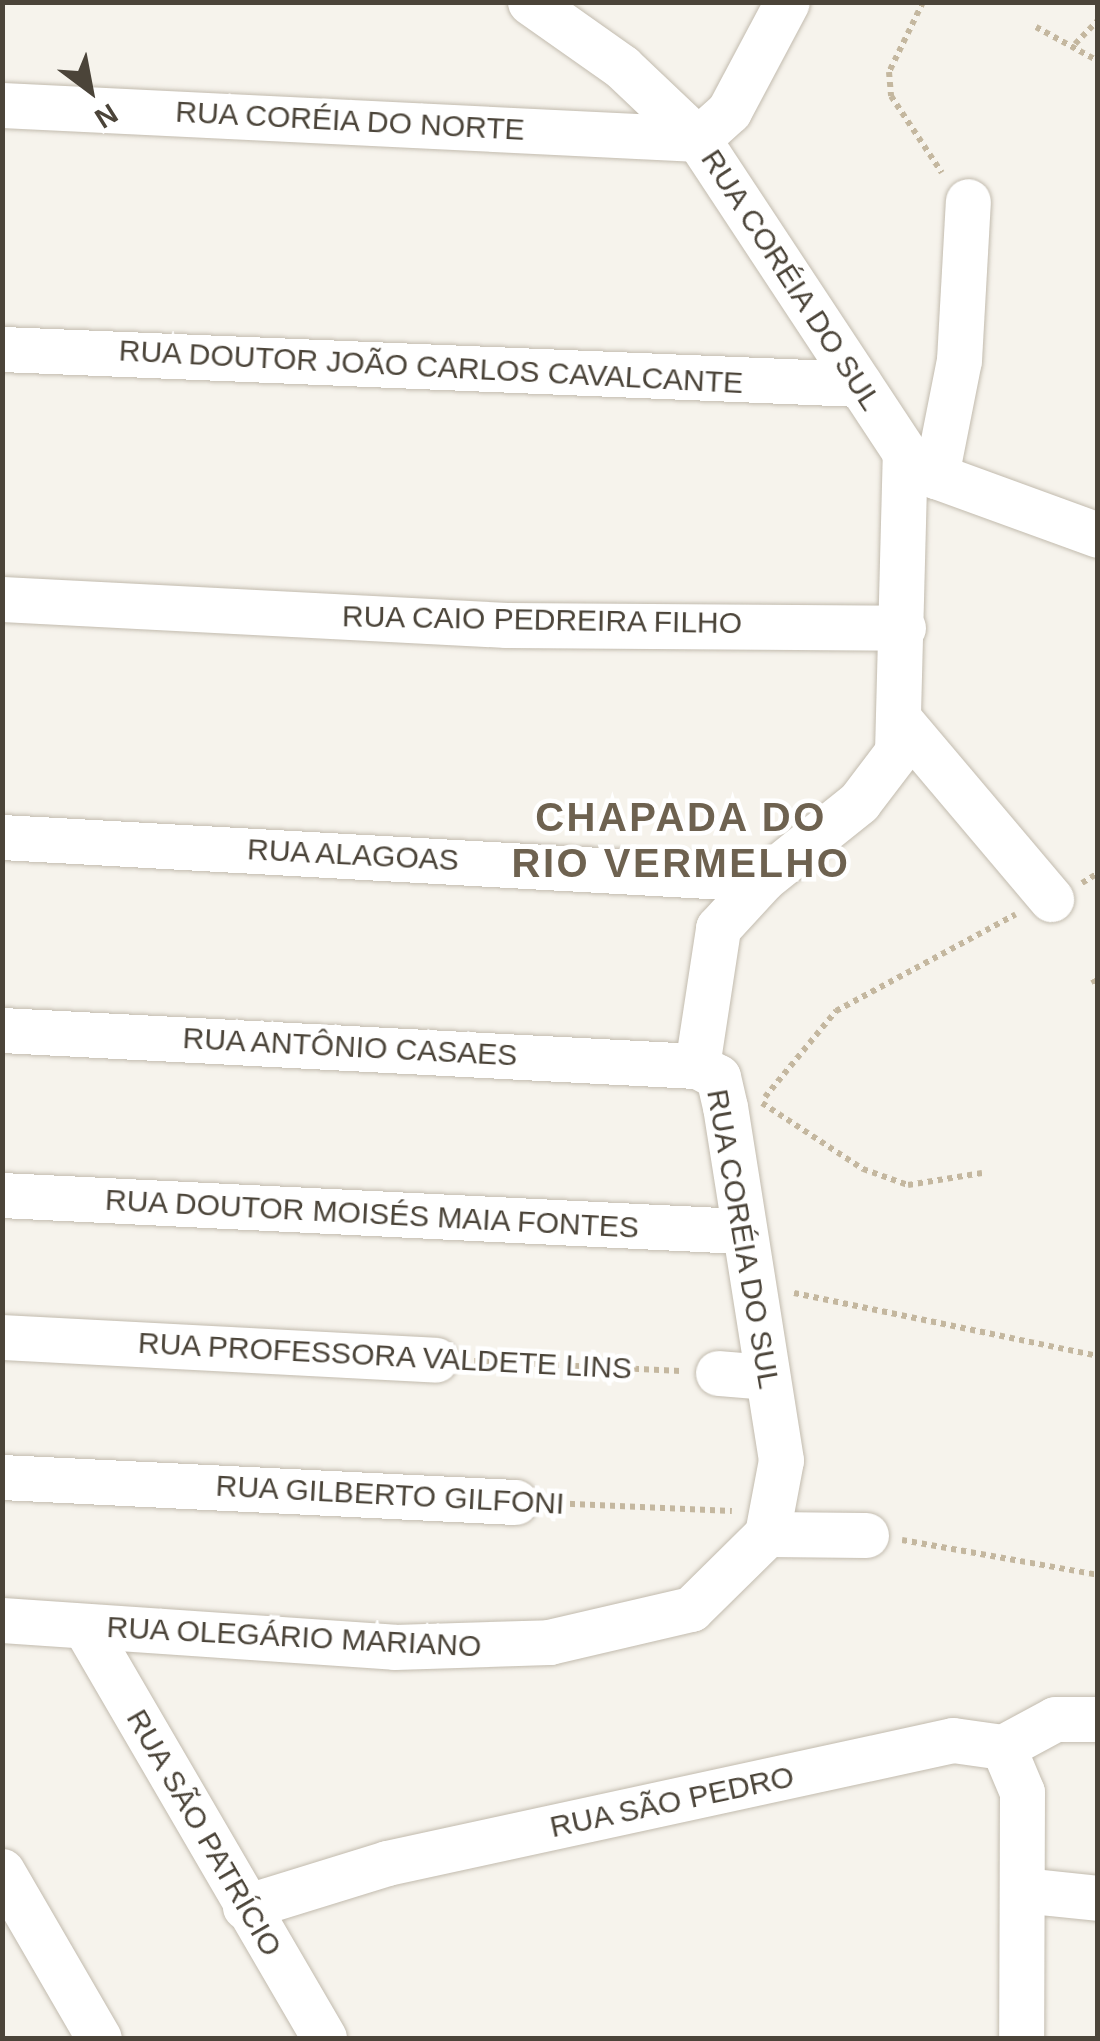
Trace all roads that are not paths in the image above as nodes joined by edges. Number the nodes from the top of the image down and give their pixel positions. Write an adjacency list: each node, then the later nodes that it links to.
1 (530, 2): 4 (street, RUA CORÉIA DO SUL)
2 (787, 2): 4 (street)
3 (2, 105): 4 (street, RUA CORÉIA DO NORTE)
4 (698, 138): 7 (street, RUA CORÉIA DO SUL)
5 (968, 201): 8 (street)
6 (2, 350): 7 (street, RUA DOUTOR JOÃO CARLOS CAVALCANTE)
7 (858, 384): 8 (street, RUA CORÉIA DO SUL)
8 (921, 464): 9 (street); 11 (street, RUA CORÉIA DO SUL)
9 (1098, 535)
10 (2, 599): 11 (street, RUA CAIO PEDREIRA FILHO)
11 (903, 628): 12 (street, RUA CORÉIA DO SUL)
12 (904, 725): 14 (street, RUA CORÉIA DO SUL); 15 (street)
13 (2, 837): 14 (street, RUA ALAGOAS)
14 (763, 878): 17 (street, RUA CORÉIA DO SUL)
15 (1051, 899)
16 (2, 1030): 17 (street, RUA ANTÔNIO CASAES)
17 (697, 1066): 19 (street, RUA CORÉIA DO SUL)
18 (2, 1195): 19 (street, RUA DOUTOR MOISÉS MAIA FONTES)
19 (742, 1231): 23 (street, RUA CORÉIA DO SUL)
20 (2, 1337): 21 (street, RUA PROFESSORA VALDETE LINS)
21 (435, 1360)
22 (718, 1374): 23 (street)
23 (767, 1377): 26 (street, RUA CORÉIA DO SUL)
24 (2, 1477): 25 (street, RUA GILBERTO GILFONI)
25 (515, 1502)
26 (761, 1520): 27 (street); 29 (street, RUA OLEGÁRIO MARIANO)
27 (866, 1535)
28 (2, 1620): 29 (street, RUA OLEGÁRIO MARIANO)
29 (85, 1627): 35 (street, RUA SÃO PATRÍCIO)
30 (1098, 1719): 31 (street)
31 (1003, 1746): 33 (street); 35 (street, RUA SÃO PEDRO)
32 (2, 1871): 36 (street)
33 (1022, 1890): 34 (street); 38 (street)
34 (1098, 1898)
35 (245, 1908): 37 (street, RUA SÃO PATRÍCIO)
36 (100, 2038)
37 (324, 2038)
38 (1021, 2038)

